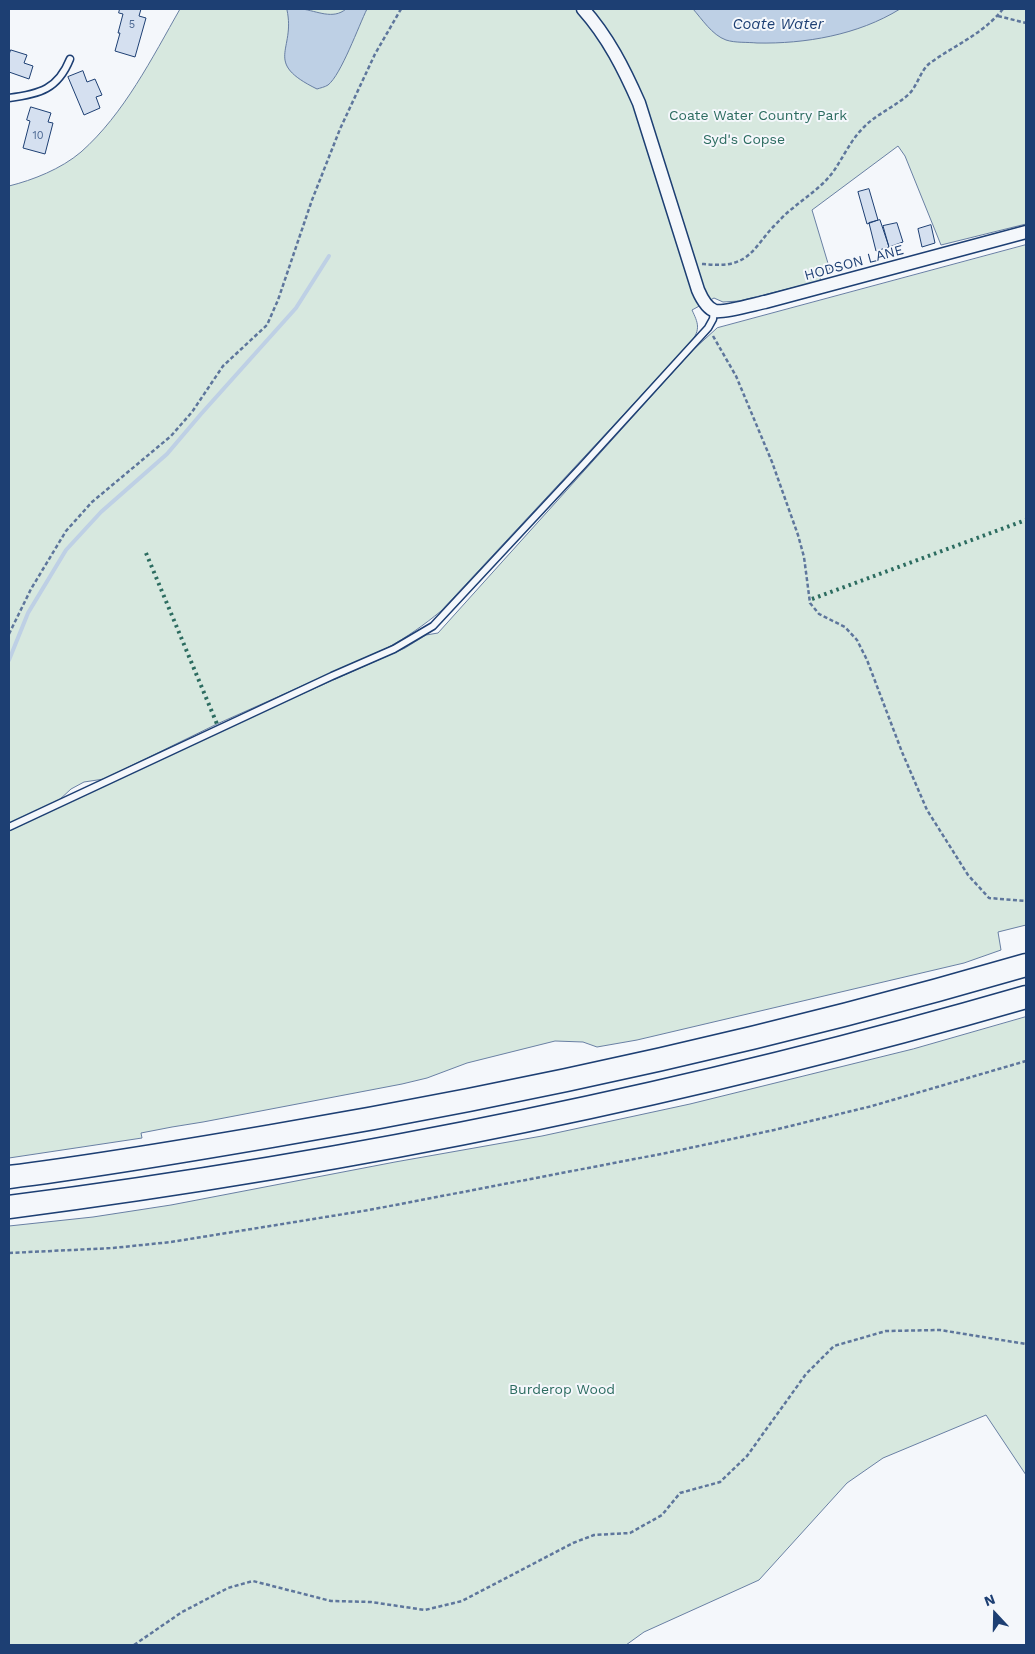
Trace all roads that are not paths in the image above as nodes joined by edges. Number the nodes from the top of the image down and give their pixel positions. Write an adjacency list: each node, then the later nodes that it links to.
1 (583, 9): 5 (street)
2 (70, 58): 3 (lane)
3 (9, 98)
4 (1026, 232): 5 (street, HODSON LANE)
5 (714, 310): 6 (lane)
6 (9, 826)
7 (1026, 965): 9 (highway)
8 (1026, 997): 10 (highway)
9 (9, 1177)
10 (9, 1207)

